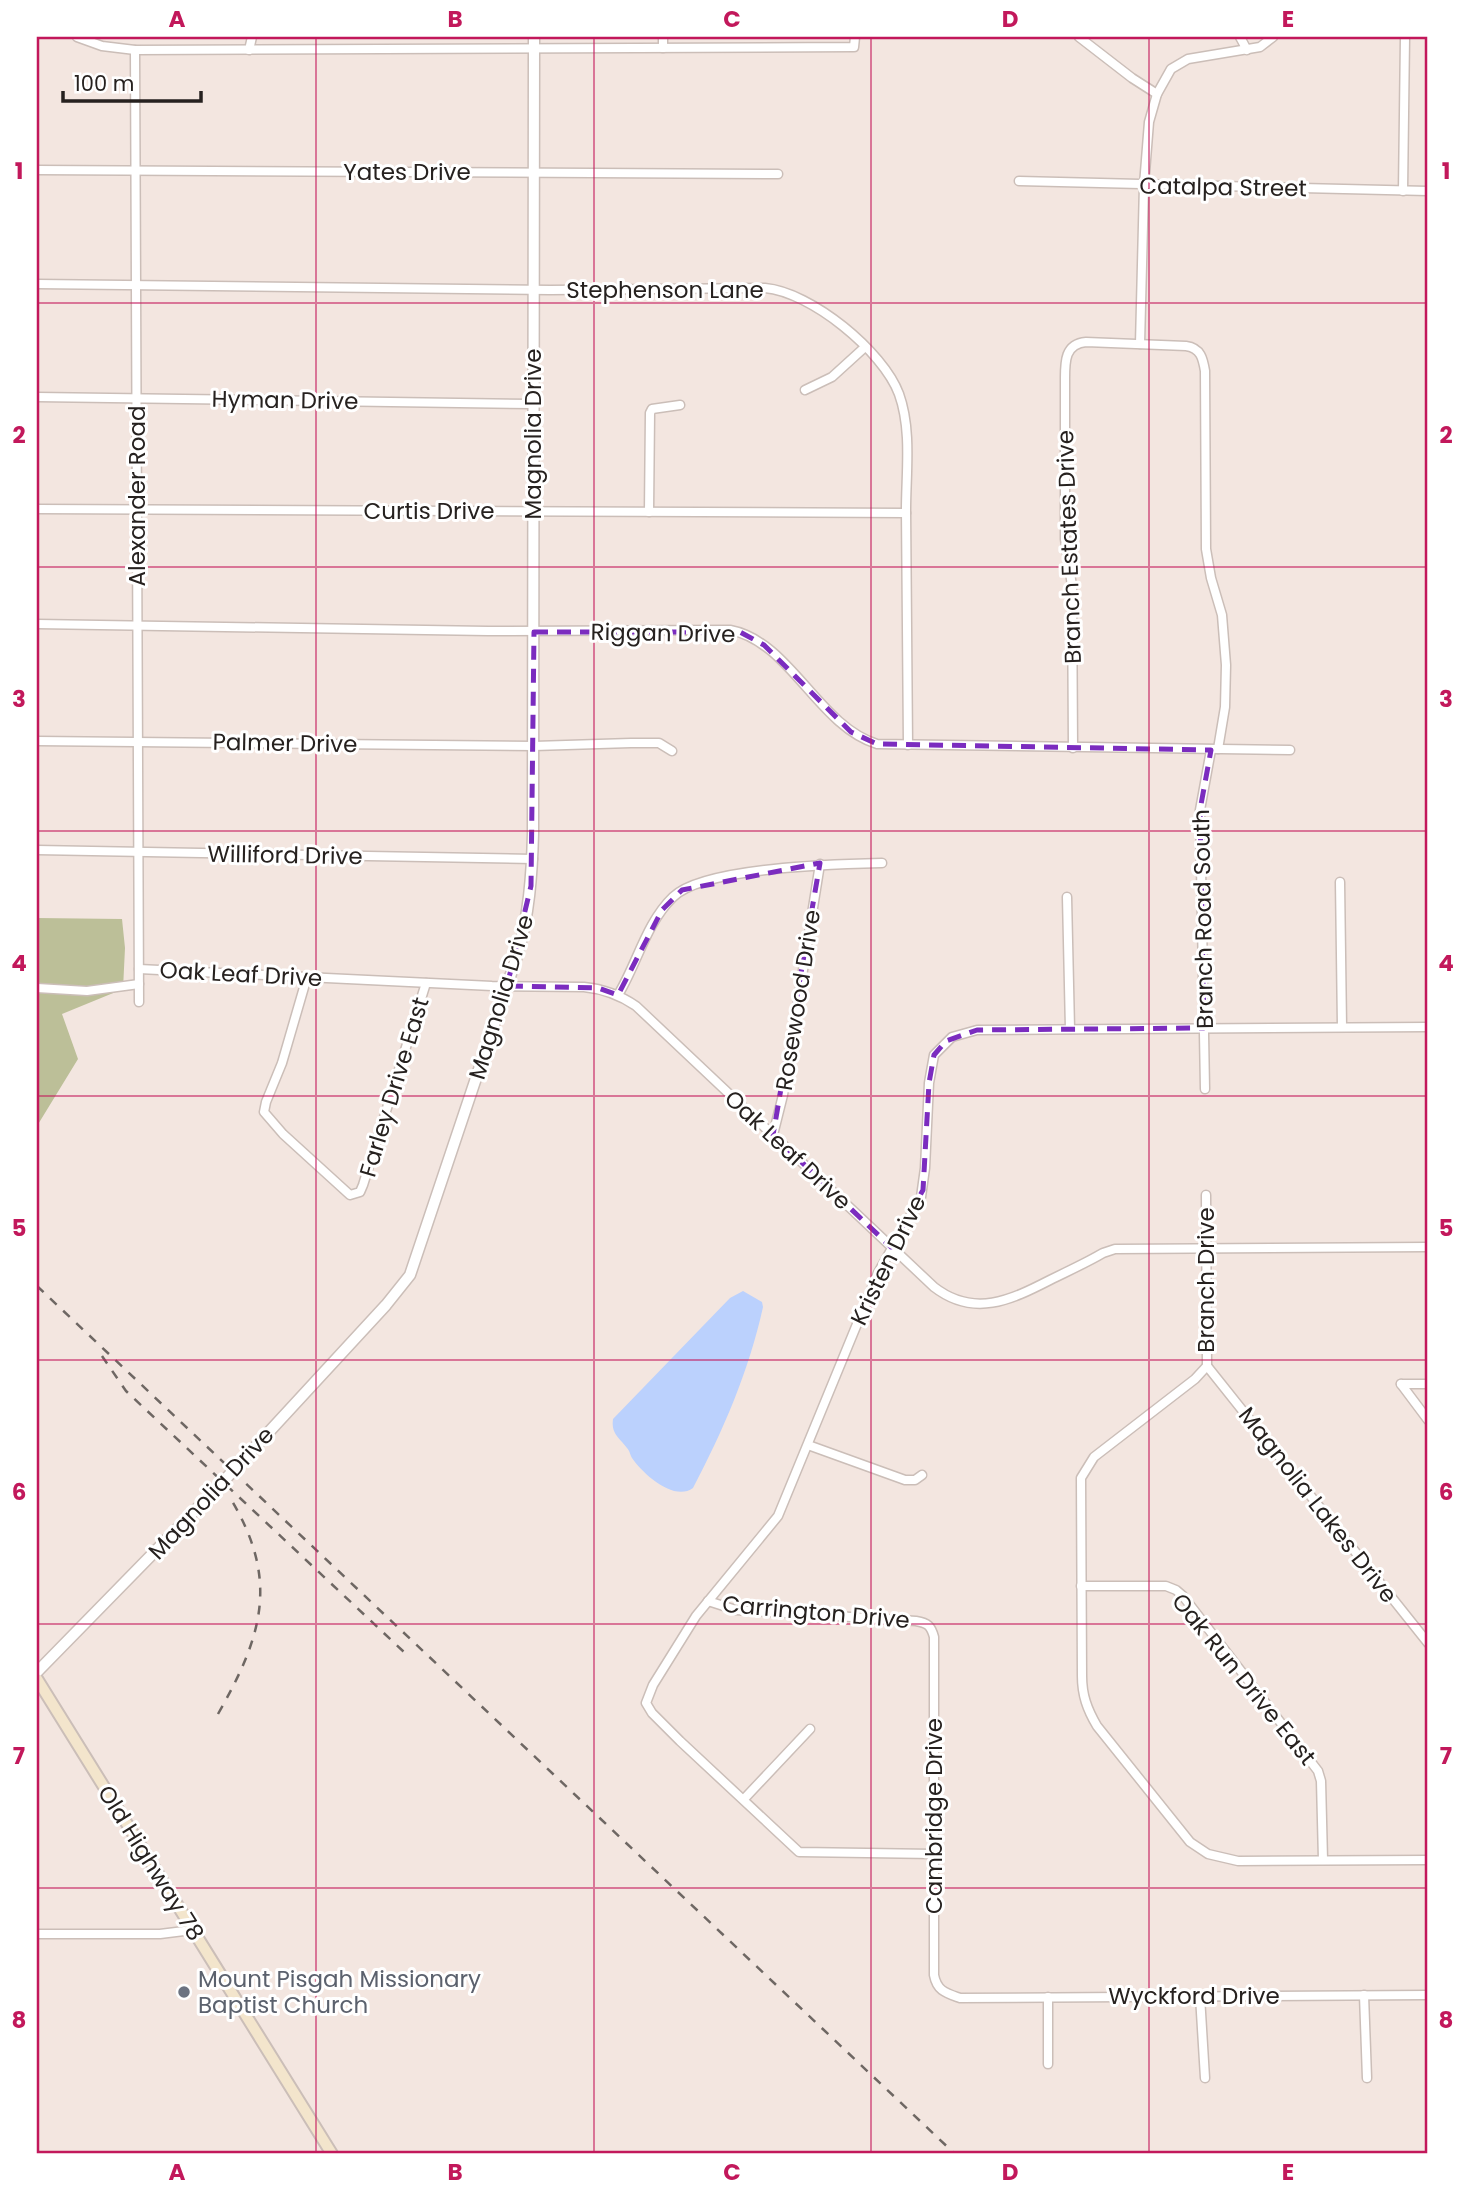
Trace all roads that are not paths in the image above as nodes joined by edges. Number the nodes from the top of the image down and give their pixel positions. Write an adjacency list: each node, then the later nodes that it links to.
1 (77, 37): 12 (street)
2 (252, 37): 13 (street)
3 (534, 37): 11 (street, Magnolia Drive)
4 (663, 37): 10 (street)
5 (855, 37): 10 (street)
6 (1079, 37): 15 (street)
7 (1240, 37): 14 (street)
8 (1273, 37): 14 (street)
9 (1405, 37): 22 (street)
10 (663, 48): 11 (street)
11 (534, 49): 13 (street); 18 (street, Magnolia Drive)
12 (135, 50): 13 (street); 17 (street, Alexander Road)
13 (249, 50)
14 (1247, 50): 15 (street)
15 (1157, 94): 21 (street)
16 (37, 170): 17 (street, Yates Drive)
17 (136, 171): 18 (street, Yates Drive); 25 (street, Alexander Road)
18 (534, 173): 19 (street, Yates Drive); 26 (street, Magnolia Drive)
19 (778, 174)
20 (1019, 181): 21 (street, Catalpa Street)
21 (1144, 185): 22 (street, Catalpa Street); 27 (street)
22 (1404, 191): 23 (street, Catalpa Street)
23 (1428, 191)
24 (37, 284): 25 (street, Stephenson Lane)
25 (136, 284): 26 (street, Stephenson Lane); 31 (street, Alexander Road)
26 (533, 290): 28 (street, Stephenson Lane); 32 (street, Magnolia Drive)
27 (1140, 344): 46 (street, Branch Estates Drive); 47 (street, Branch Road South)
28 (865, 347): 29 (street); 38 (street, Stephenson Lane)
29 (805, 390)
30 (37, 397): 31 (street, Hyman Drive)
31 (137, 398): 32 (street, Hyman Drive); 35 (street, Alexander Road)
32 (533, 404): 36 (street, Magnolia Drive)
33 (680, 405): 37 (street)
34 (37, 509): 35 (street, Curtis Drive)
35 (137, 510): 36 (street, Curtis Drive); 40 (street, Alexander Road)
36 (533, 511): 37 (street, Curtis Drive); 41 (street, Magnolia Drive)
37 (649, 512): 38 (street, Curtis Drive)
38 (906, 513): 45 (street, Stephenson Lane)
39 (37, 624): 40 (street, Riggan Drive)
40 (138, 626): 41 (street, Riggan Drive); 43 (street, Alexander Road)
41 (534, 632): 44 (street, Magnolia Drive); 45 (street, Riggan Drive)
42 (37, 741): 43 (street, Palmer Drive)
43 (138, 742): 44 (street, Palmer Drive); 51 (street, Alexander Road)
44 (534, 746): 49 (street, Palmer Drive); 52 (street, Magnolia Drive)
45 (908, 746): 46 (street, Riggan Drive)
46 (1073, 748): 47 (street, Riggan Drive)
47 (1214, 750): 48 (street, Riggan Drive); 68 (street, Branch Road South)
48 (1290, 750)
49 (672, 751)
50 (37, 850): 51 (street, Williford Drive)
51 (138, 852): 52 (street, Williford Drive); 57 (street, Alexander Road)
52 (533, 859): 61 (street, Magnolia Drive)
53 (882, 863): 54 (street)
54 (820, 864): 63 (street); 70 (street, Rosewood Drive)
55 (1340, 882): 65 (street)
56 (1067, 897): 67 (street)
57 (139, 969): 58 (street, Oak Leaf Drive); 60 (street, Alexander Road)
58 (307, 977): 59 (street, Oak Leaf Drive); 59 (street, Farley Drive East)
59 (426, 983): 61 (street, Oak Leaf Drive)
60 (139, 984): 62 (street); 64 (street, Alexander Road)
61 (507, 986): 63 (street, Oak Leaf Drive); 84 (street, Magnolia Drive)
62 (37, 988)
63 (618, 995): 70 (street, Oak Leaf Drive)
64 (139, 1002)
65 (1342, 1027): 66 (street, Kristen Drive); 68 (street, Kristen Drive)
66 (1428, 1027)
67 (1070, 1028): 68 (street, Kristen Drive); 72 (street, Kristen Drive)
68 (1204, 1028): 69 (street, Branch Road South)
69 (1205, 1089)
70 (773, 1135): 72 (street, Oak Leaf Drive)
71 (1206, 1195): 73 (street, Branch Drive)
72 (891, 1247): 73 (street, Oak Leaf Drive); 78 (street, Kristen Drive)
73 (1206, 1247): 74 (street, Oak Leaf Drive); 75 (street, Branch Drive)
74 (1428, 1247)
75 (1207, 1366): 80 (street); 83 (street, Magnolia Lakes Drive)
76 (1428, 1384): 77 (street)
77 (1428, 1420)
78 (808, 1445): 79 (street); 81 (street, Kristen Drive)
79 (922, 1475)
80 (1081, 1586): 89 (street, Oak Run Drive East); 89 (street)
81 (708, 1601): 82 (street, Carrington Drive); 87 (street, Kristen Drive)
82 (925, 1623): 88 (street, Cambridge Drive)
83 (1428, 1643)
84 (37, 1672)
85 (37, 1679): 91 (main road, Old Highway 78)
86 (810, 1728): 87 (street)
87 (744, 1799): 88 (street)
88 (934, 1854): 97 (street, Cambridge Drive)
89 (1323, 1860): 90 (street)
90 (1428, 1860)
91 (192, 1930): 92 (street); 101 (main road, Old Highway 78)
92 (37, 1934)
93 (1428, 1994): 94 (street, Wyckford Drive)
94 (1364, 1995): 95 (street, Wyckford Drive); 100 (street)
95 (1200, 1996): 96 (street, Wyckford Drive); 99 (street)
96 (1048, 1997): 97 (street, Wyckford Drive); 98 (street)
97 (960, 1998)
98 (1048, 2064)
99 (1205, 2078)
100 (1367, 2078)
101 (332, 2154)

